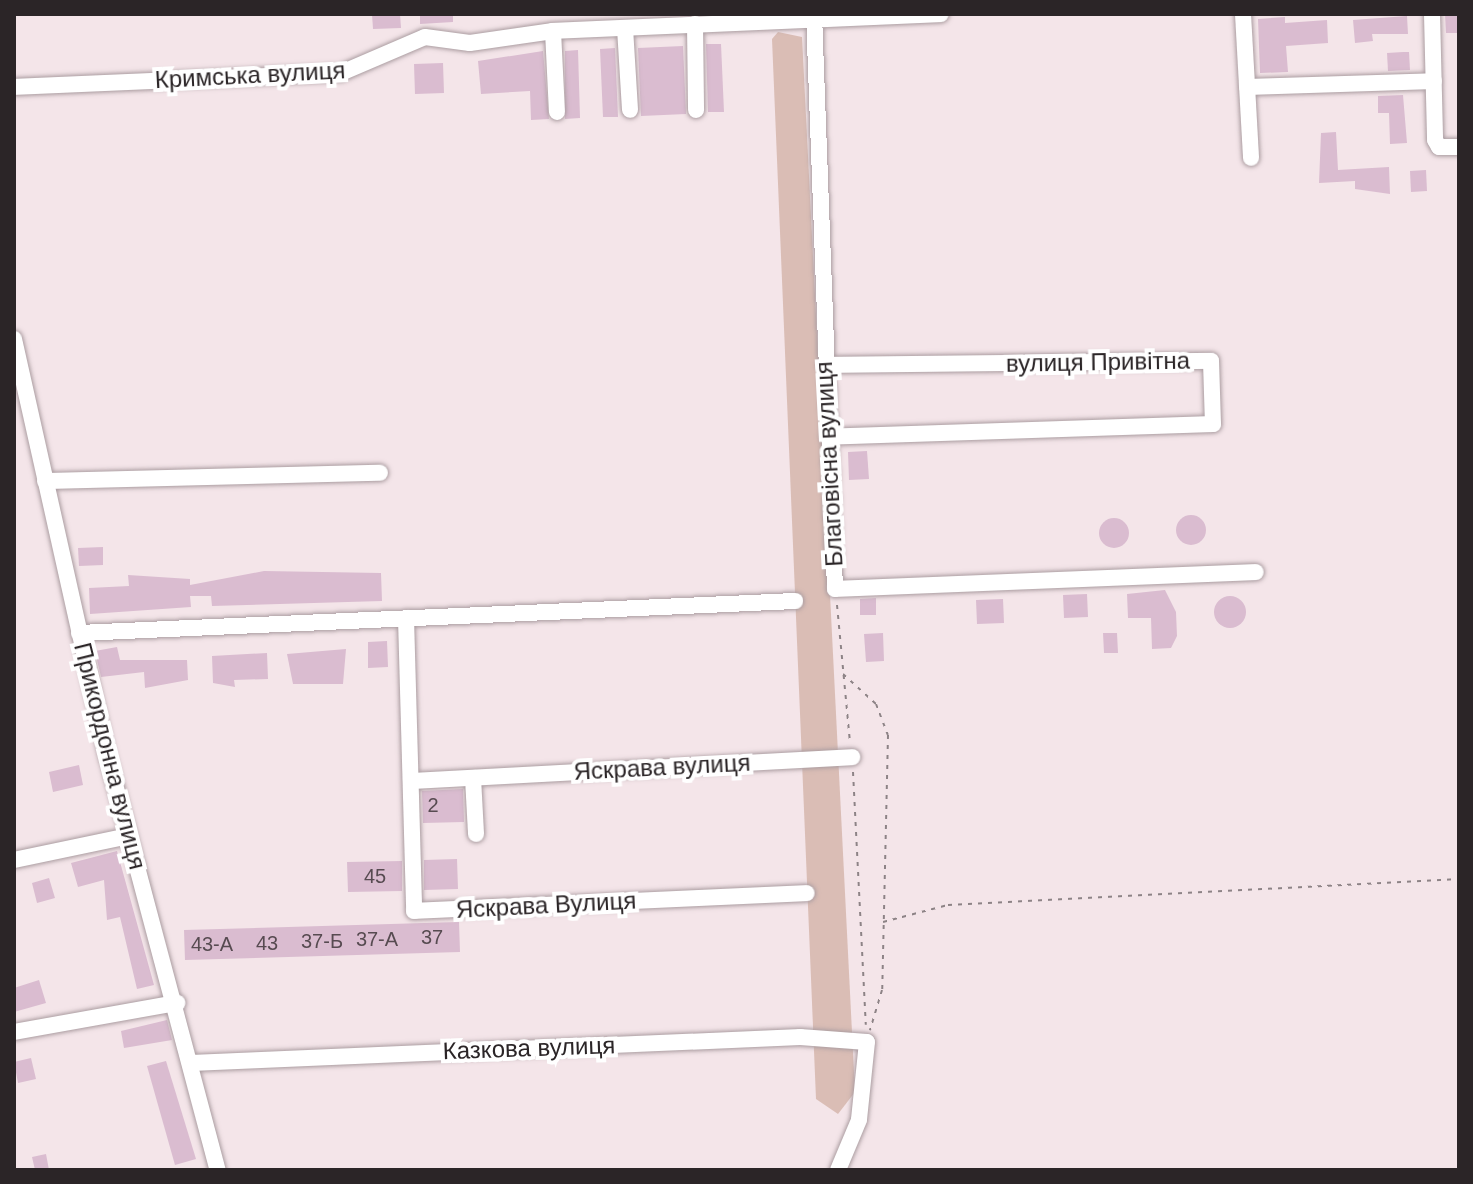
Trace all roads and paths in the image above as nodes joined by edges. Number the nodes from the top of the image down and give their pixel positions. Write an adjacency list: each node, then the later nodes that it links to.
1 (941, 14): 4 (street, Кримська вулиця)
2 (1243, 14): 10 (street)
3 (1432, 14): 8 (street)
4 (814, 16): 5 (street, Кримська вулиця); 17 (street, Благовісна вулиця)
5 (695, 24): 6 (street, Кримська вулиця); 12 (street)
6 (625, 28): 7 (street, Кримська вулиця); 11 (street)
7 (553, 31): 9 (street, Кримська вулиця); 13 (street)
8 (1434, 81): 10 (street); 14 (street)
9 (14, 87)
10 (1247, 87): 15 (street)
11 (630, 110)
12 (696, 110)
13 (557, 112)
14 (1459, 147)
15 (1251, 158)
16 (14, 339): 20 (street, Прикордонна вулиця)
17 (825, 365): 18 (street, Благовісна вулиця); 18 (street, вулиця Привітна)
18 (828, 437): 22 (street, Благовісна вулиця)
19 (380, 473): 20 (street)
20 (45, 481): 25 (street, Прикордонна вулиця)
21 (1256, 572): 22 (street, Благовісна вулиця)
22 (835, 589): 26 (path)
23 (795, 601): 24 (street)
24 (406, 618): 25 (street); 29 (street)
25 (79, 633): 31 (street, Прикордонна вулиця)
26 (843, 674): 27 (path); 35 (path)
27 (852, 757): 28 (street, Яскрава вулиця); 38 (path)
28 (473, 778): 29 (street, Яскрава вулиця); 30 (street)
29 (411, 781): 34 (street, Яскрава Вулиця)
30 (476, 834)
31 (129, 836): 32 (street); 36 (street, Прикордонна вулиця)
32 (14, 860)
33 (1459, 879): 35 (path)
34 (807, 893)
35 (883, 922): 38 (path)
36 (177, 1003): 37 (street); 39 (street, Прикордонна вулиця)
37 (14, 1032)
38 (867, 1042): 39 (street, Казкова вулиця); 41 (street)
39 (191, 1063): 40 (street, Прикордонна вулиця)
40 (214, 1169)
41 (838, 1170)

